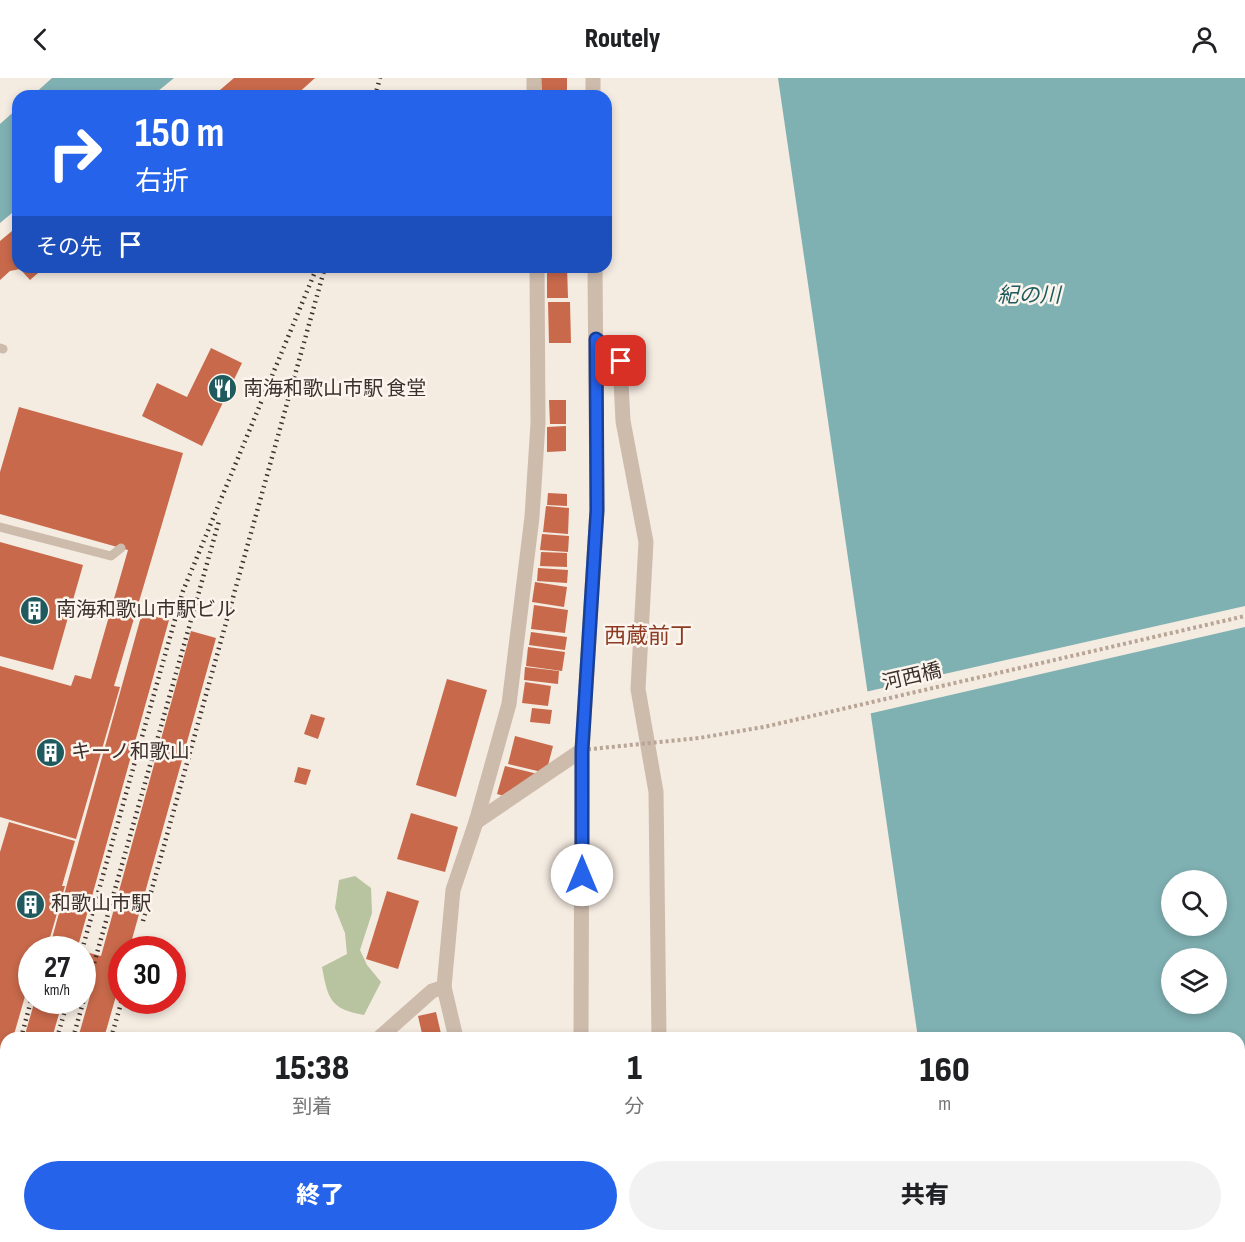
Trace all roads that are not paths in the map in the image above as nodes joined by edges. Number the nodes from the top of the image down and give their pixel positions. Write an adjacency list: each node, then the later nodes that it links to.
1 (537, 273): 7 (street)
2 (595, 273): 3 (street)
3 (596, 339): 6 (street); 12 (street)
4 (0, 527): 5 (lane)
5 (121, 548)
6 (582, 750): 7 (street); 11 (street)
7 (476, 822): 8 (street)
8 (444, 987): 9 (street); 10 (street)
9 (386, 1032)
10 (455, 1032)
11 (581, 1032)
12 (659, 1032)

